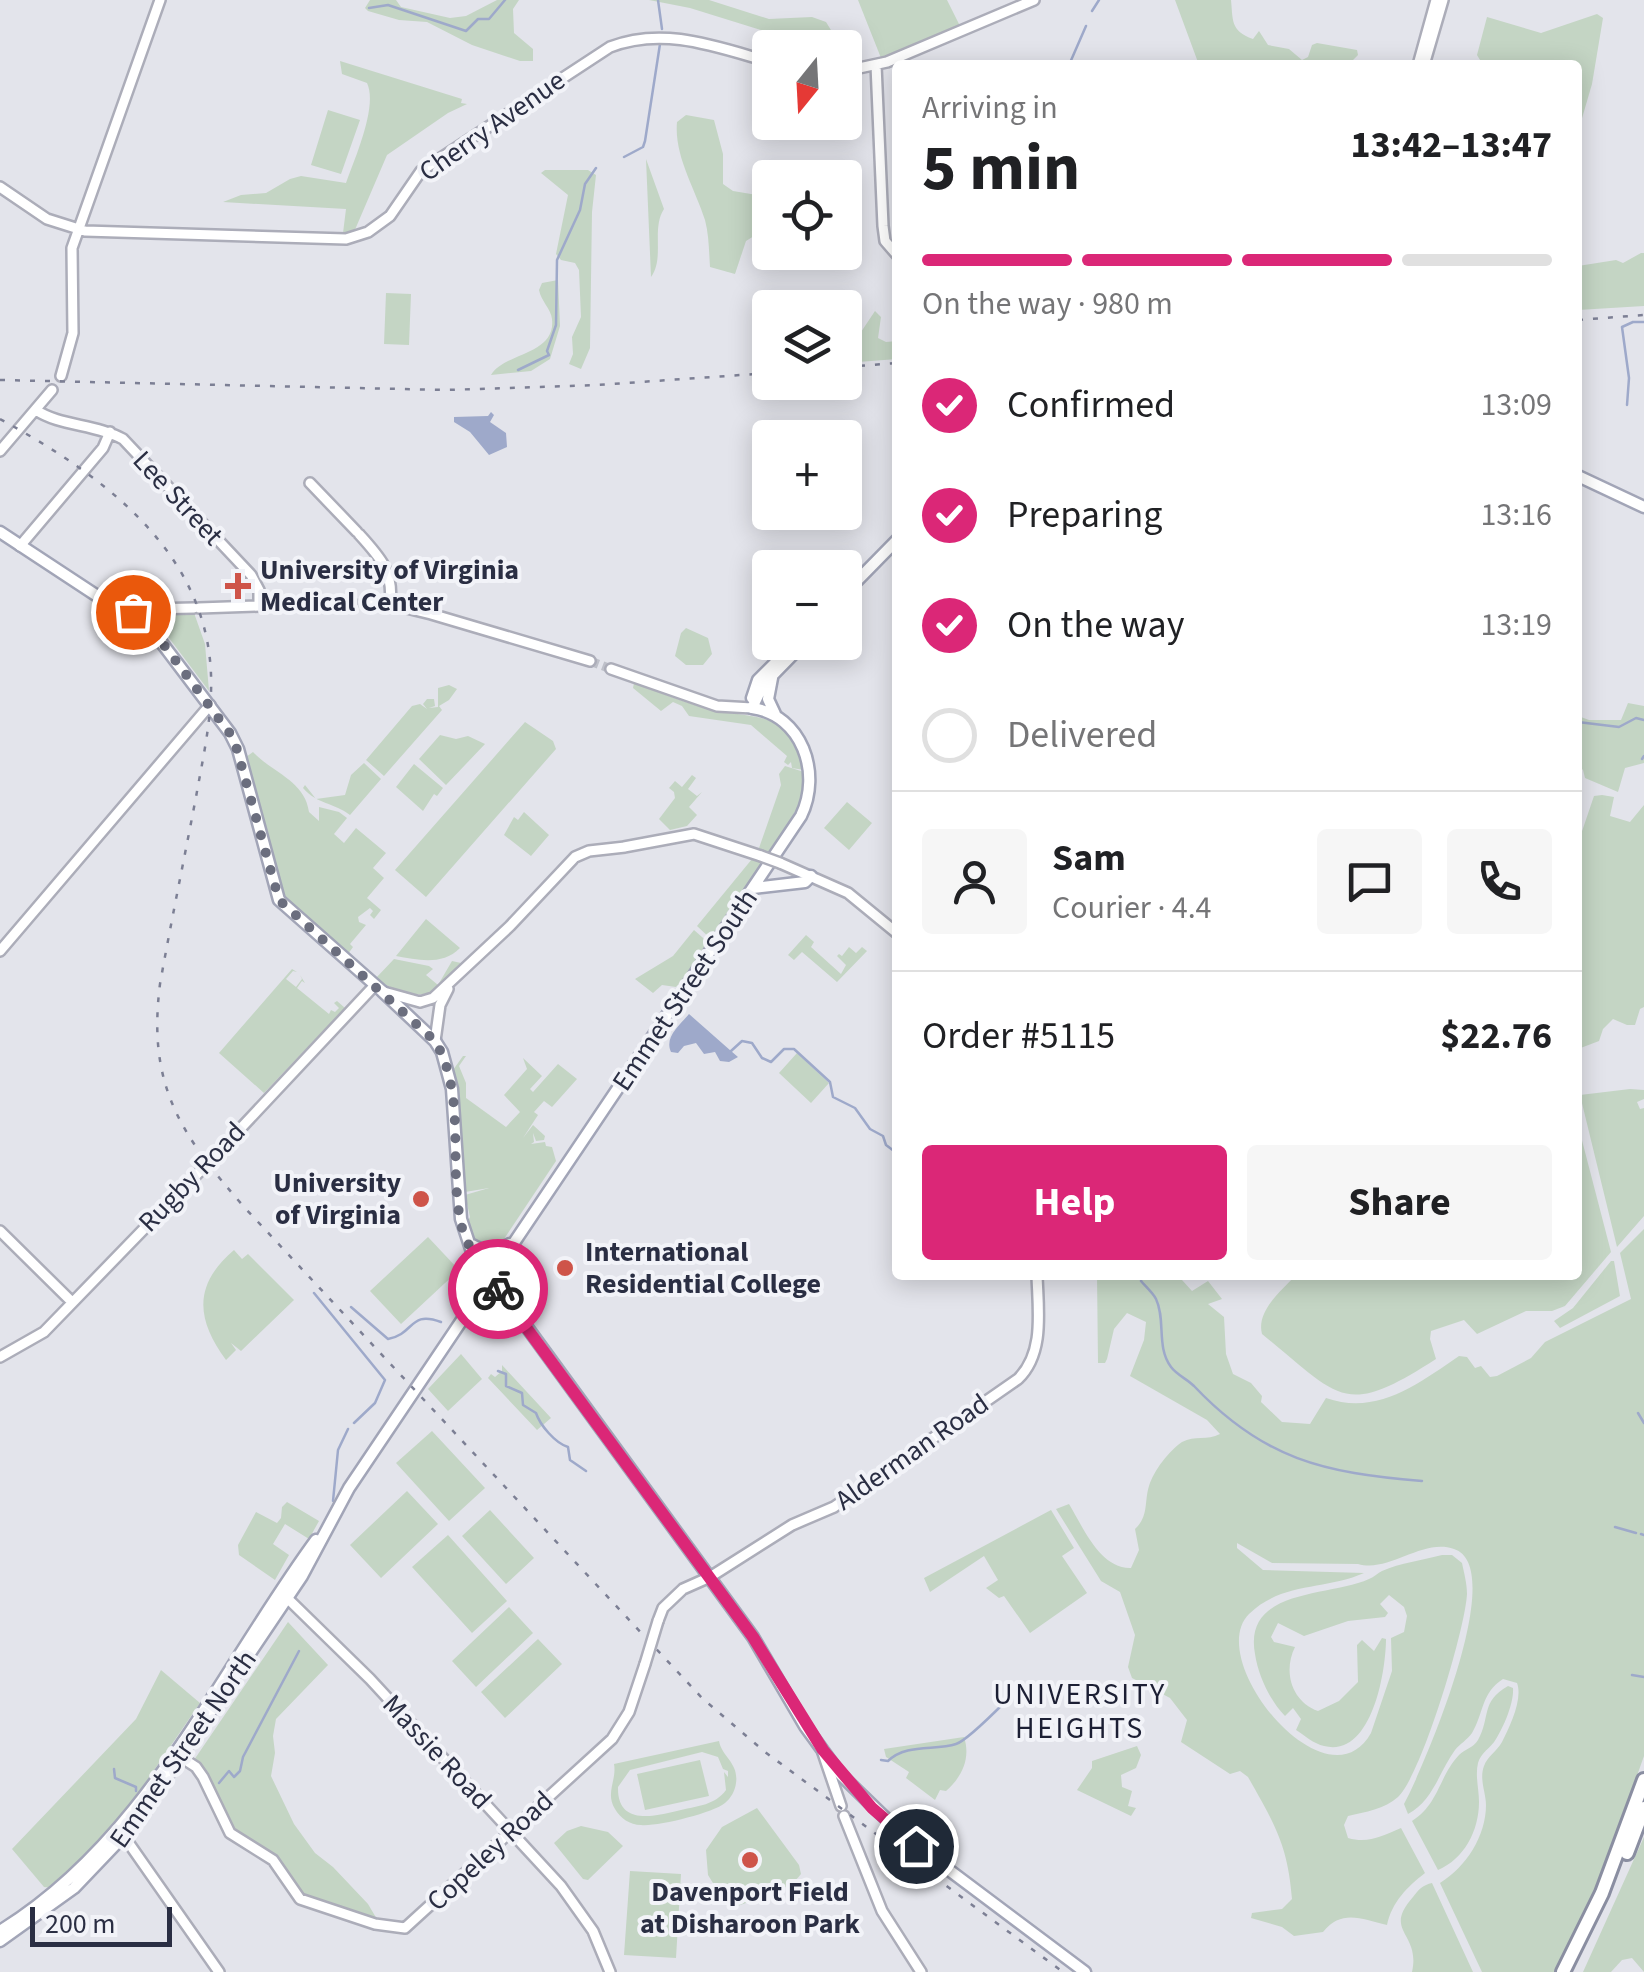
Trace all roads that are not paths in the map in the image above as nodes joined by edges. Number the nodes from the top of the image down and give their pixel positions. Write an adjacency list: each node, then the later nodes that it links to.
1 (160, 0): 9 (street)
2 (1034, 0): 6 (street)
3 (1440, 0): 5 (street)
4 (752, 57): 9 (street, Cherry Avenue)
5 (1422, 60)
6 (876, 65): 7 (street); 10 (street)
7 (862, 68)
8 (0, 187): 9 (street, Cherry Avenue)
9 (78, 230): 11 (street)
10 (892, 248)
11 (70, 271): 12 (street); 13 (street)
12 (60, 281)
13 (61, 376)
14 (52, 390): 15 (street)
15 (38, 407): 16 (street, Lee Street); 17 (street)
16 (110, 432): 23 (street); 30 (street, Lee Street)
17 (0, 451)
18 (1582, 478): 20 (main road)
19 (310, 483): 25 (street)
20 (1644, 507)
21 (0, 532): 23 (main road)
22 (892, 545): 26 (main road)
23 (20, 546): 31 (main road)
24 (892, 554): 27 (main road)
25 (387, 567): 29 (street); 29 (street)
26 (862, 576)
27 (862, 585)
28 (340, 603): 30 (street)
29 (390, 604): 34 (street)
30 (259, 606): 31 (street)
31 (128, 616): 37 (main road)
32 (777, 660): 38 (main road)
33 (788, 660): 36 (main road)
34 (590, 662)
35 (611, 668): 38 (street)
36 (773, 676): 38 (main road); 39 (main road)
37 (210, 706): 43 (street); 44 (main road)
38 (752, 708): 39 (main road)
39 (776, 715): 41 (main road, Emmet Street South)
40 (802, 876): 41 (main road); 42 (street); 45 (street, bridge)
41 (753, 888): 48 (main road, Emmet Street South)
42 (892, 929)
43 (0, 951)
44 (378, 988): 45 (street); 46 (main road); 52 (street, Rugby Road, bridge)
45 (436, 1002): 46 (street)
46 (435, 1041): 49 (main road)
47 (0, 1230): 52 (street)
48 (518, 1237): 49 (main road); 50 (main road, Emmet Street South)
49 (467, 1242): 50 (main road)
50 (490, 1278): 54 (main road); 55 (main road, Emmet Street North)
51 (1037, 1280): 54 (street, Alderman Road)
52 (72, 1302): 53 (street, Rugby Road)
53 (0, 1357)
54 (710, 1578): 56 (main road); 60 (street, Copeley Road, bridge)
55 (284, 1596): 57 (main road, Emmet Street North); 60 (street, Massie Road)
56 (823, 1750): 66 (street); 67 (main road)
57 (177, 1755): 60 (street, Copeley Road); 61 (main road, Emmet Street North)
58 (1644, 1780): 68 (highway)
59 (1644, 1808): 68 (highway)
60 (511, 1832): 65 (street, Massie Road)
61 (123, 1833): 62 (main road, Emmet Street North); 63 (main road, Emmet Street North); 64 (street)
62 (0, 1931)
63 (0, 1942)
64 (218, 1972)
65 (610, 1972)
66 (922, 1972)
67 (1085, 1972)
68 (1566, 1972)

